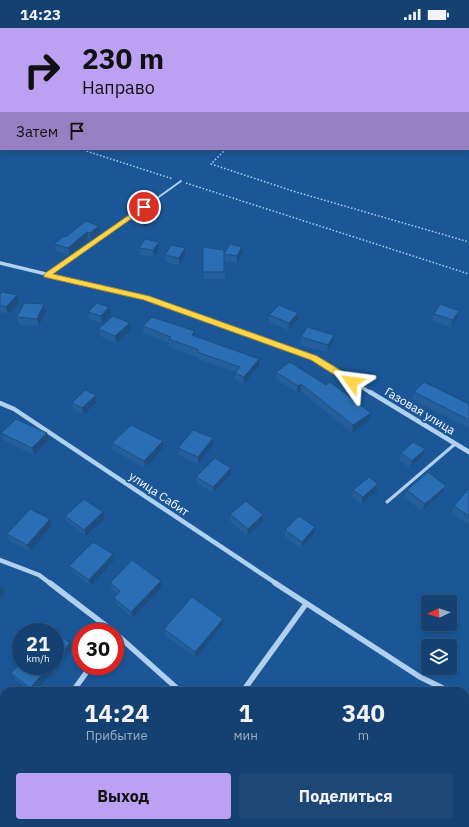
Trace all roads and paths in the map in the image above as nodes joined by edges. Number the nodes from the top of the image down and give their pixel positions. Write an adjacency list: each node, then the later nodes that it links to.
1 (83, 150): 3 (path)
2 (225, 150): 4 (path)
3 (181, 182): 6 (path); 7 (lane)
4 (469, 242)
5 (0, 263): 7 (street, Газовая улица)
6 (469, 274)
7 (47, 275): 9 (street, Газовая улица)
8 (0, 403): 13 (street, улица Сабит)
9 (456, 444): 10 (street, Газовая улица); 11 (lane)
10 (469, 452)
11 (386, 502)
12 (0, 560): 14 (street)
13 (306, 604): 19 (street); 20 (street, улица Сабит)
14 (103, 623)
15 (124, 640): 18 (street)
16 (85, 675): 17 (street)
17 (76, 687)
18 (176, 687)
19 (246, 687)
20 (441, 687)

